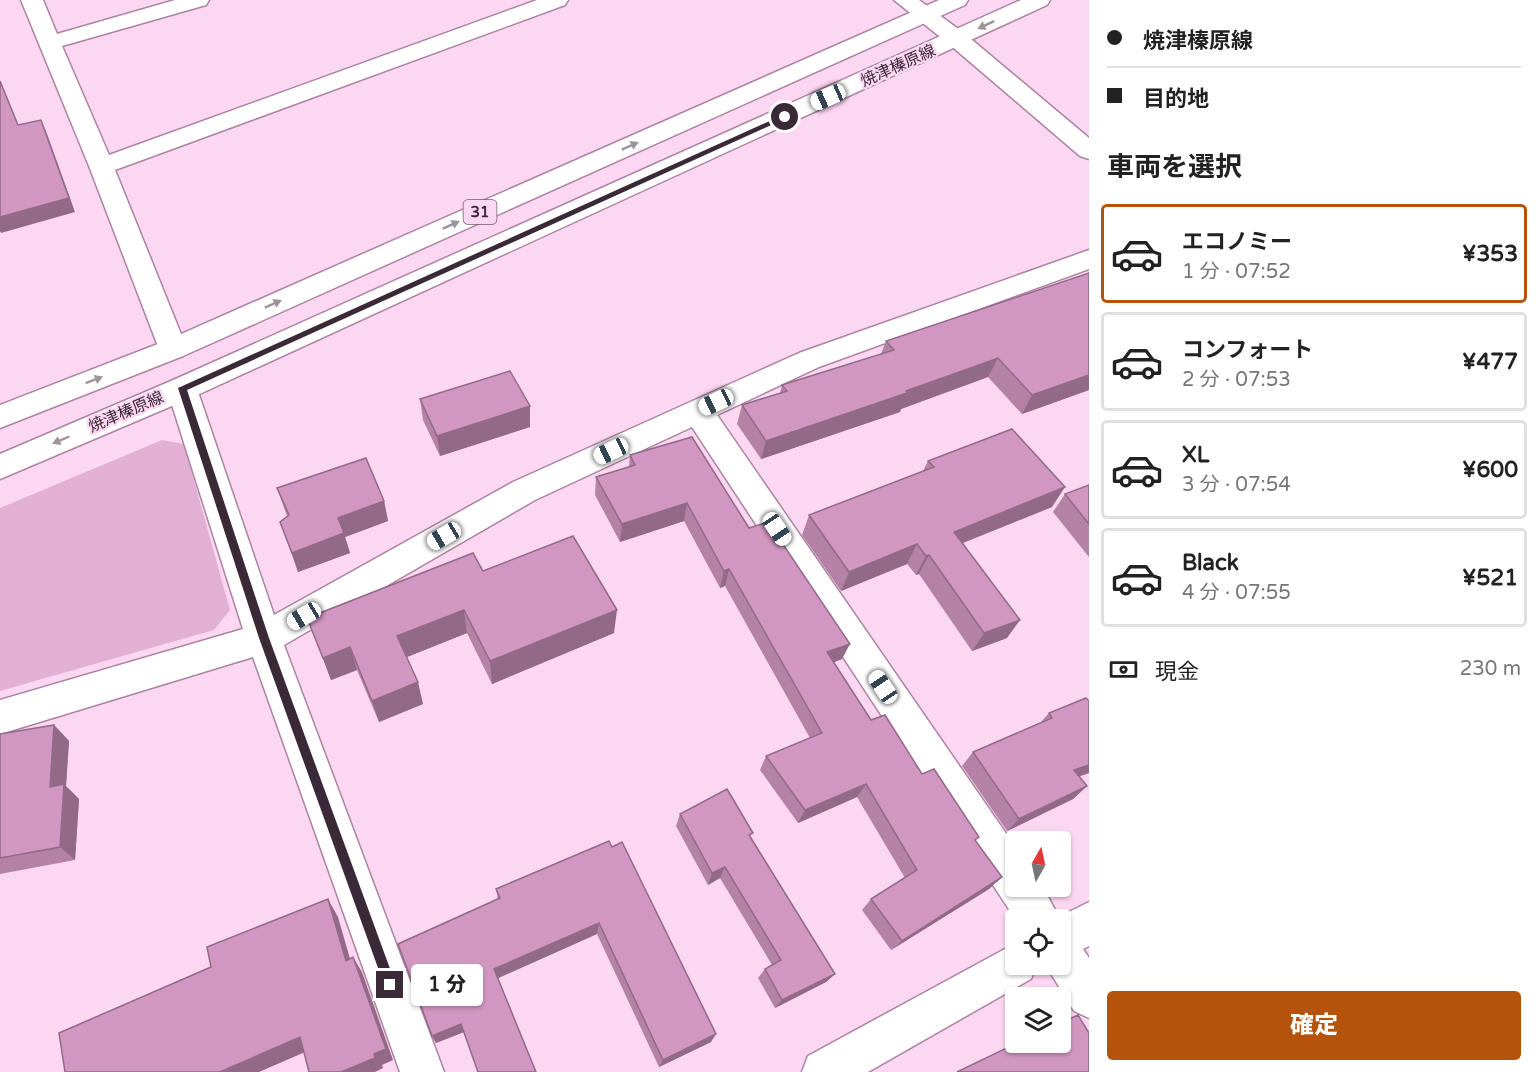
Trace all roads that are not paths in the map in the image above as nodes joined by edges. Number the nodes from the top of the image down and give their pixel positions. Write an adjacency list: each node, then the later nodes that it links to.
1 (32, 0): 8 (street)
2 (198, 0): 8 (street)
3 (557, 0): 10 (street)
4 (957, 0): 6 (street, 31)
5 (1039, 0): 7 (street, 焼津榛原線 / 31, one-way to 7)
6 (916, 7): 7 (street); 12 (street, 31, one-way to 6)
7 (957, 39): 9 (street); 13 (street, 焼津榛原線 / 31)
8 (50, 43): 10 (street)
9 (1089, 151)
10 (101, 166): 12 (street)
11 (1089, 260): 14 (street)
12 (173, 349): 15 (street, 31, one-way to 12)
13 (182, 388): 16 (street, 焼津榛原線 / 31, one-way to 16); 17 (street)
14 (698, 411): 17 (street); 19 (street)
15 (0, 417)
16 (0, 467)
17 (264, 638): 18 (street); 25 (street)
18 (0, 717)
19 (1005, 869)
20 (1089, 923): 21 (street)
21 (1071, 933)
22 (1071, 968): 24 (street)
23 (1005, 970): 26 (street)
24 (1089, 996)
25 (422, 1072)
26 (824, 1072)

